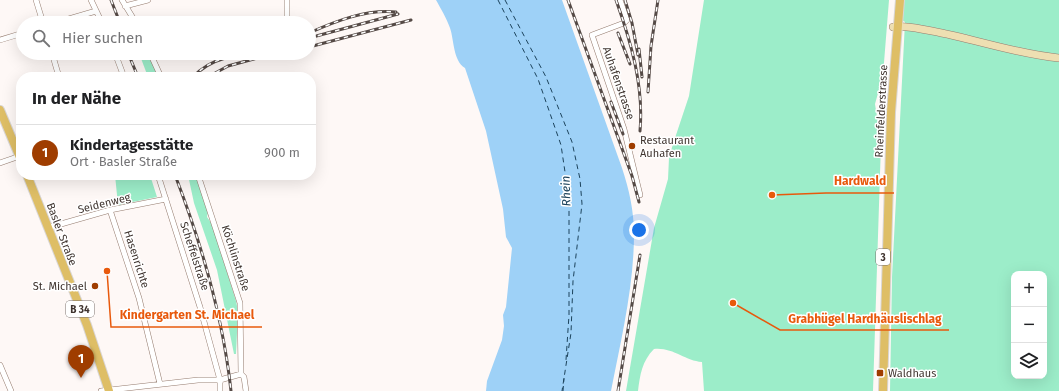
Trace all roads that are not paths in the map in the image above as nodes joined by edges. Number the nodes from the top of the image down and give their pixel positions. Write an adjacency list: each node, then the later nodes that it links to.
1 (36, 0): 11 (street)
2 (91, 0): 10 (street)
3 (122, 0): 9 (street)
4 (148, 0): 9 (street)
5 (287, 0): 15 (street)
6 (620, 0): 33 (street, Auhafenstrasse)
7 (895, 0): 16 (main road, Rheinfelderstrasse / 3)
8 (900, 0): 16 (main road, Rheinfelderstrasse / 3)
9 (125, 6): 14 (street)
10 (96, 11): 12 (street); 13 (street)
11 (41, 16)
12 (79, 16)
13 (98, 16)
14 (131, 16)
15 (287, 16)
16 (895, 27): 19 (street); 45 (main road, Rheinfelderstrasse / 3); 46 (main road, Rheinfelderstrasse / 3)
17 (16, 35): 18 (street)
18 (0, 40)
19 (1059, 58)
20 (54, 60): 23 (street)
21 (118, 60): 24 (street)
22 (153, 60): 25 (street)
23 (58, 72)
24 (122, 72)
25 (159, 72)
26 (0, 110): 27 (main road)
27 (16, 148)
28 (16, 159): 29 (street)
29 (0, 163)
30 (29, 180): 36 (main road, Basler Straße / B 34)
31 (160, 180): 34 (street, Scheffelstraße)
32 (200, 180): 38 (street, Köchlinstraße)
33 (640, 195)
34 (166, 199): 35 (street, Seidenweg); 39 (street, Scheffelstraße)
35 (110, 210): 36 (street, Seidenweg); 40 (street, Hasenrichte)
36 (47, 228): 41 (main road, Basler Straße / B 34)
37 (0, 365): 42 (street)
38 (240, 374): 39 (street); 44 (street, Köchlinstraße)
39 (220, 380): 40 (street); 43 (street, Scheffelstraße)
40 (160, 384): 41 (street)
41 (106, 390)
42 (11, 391)
43 (220, 391)
44 (246, 391)
45 (879, 391)
46 (883, 391)

